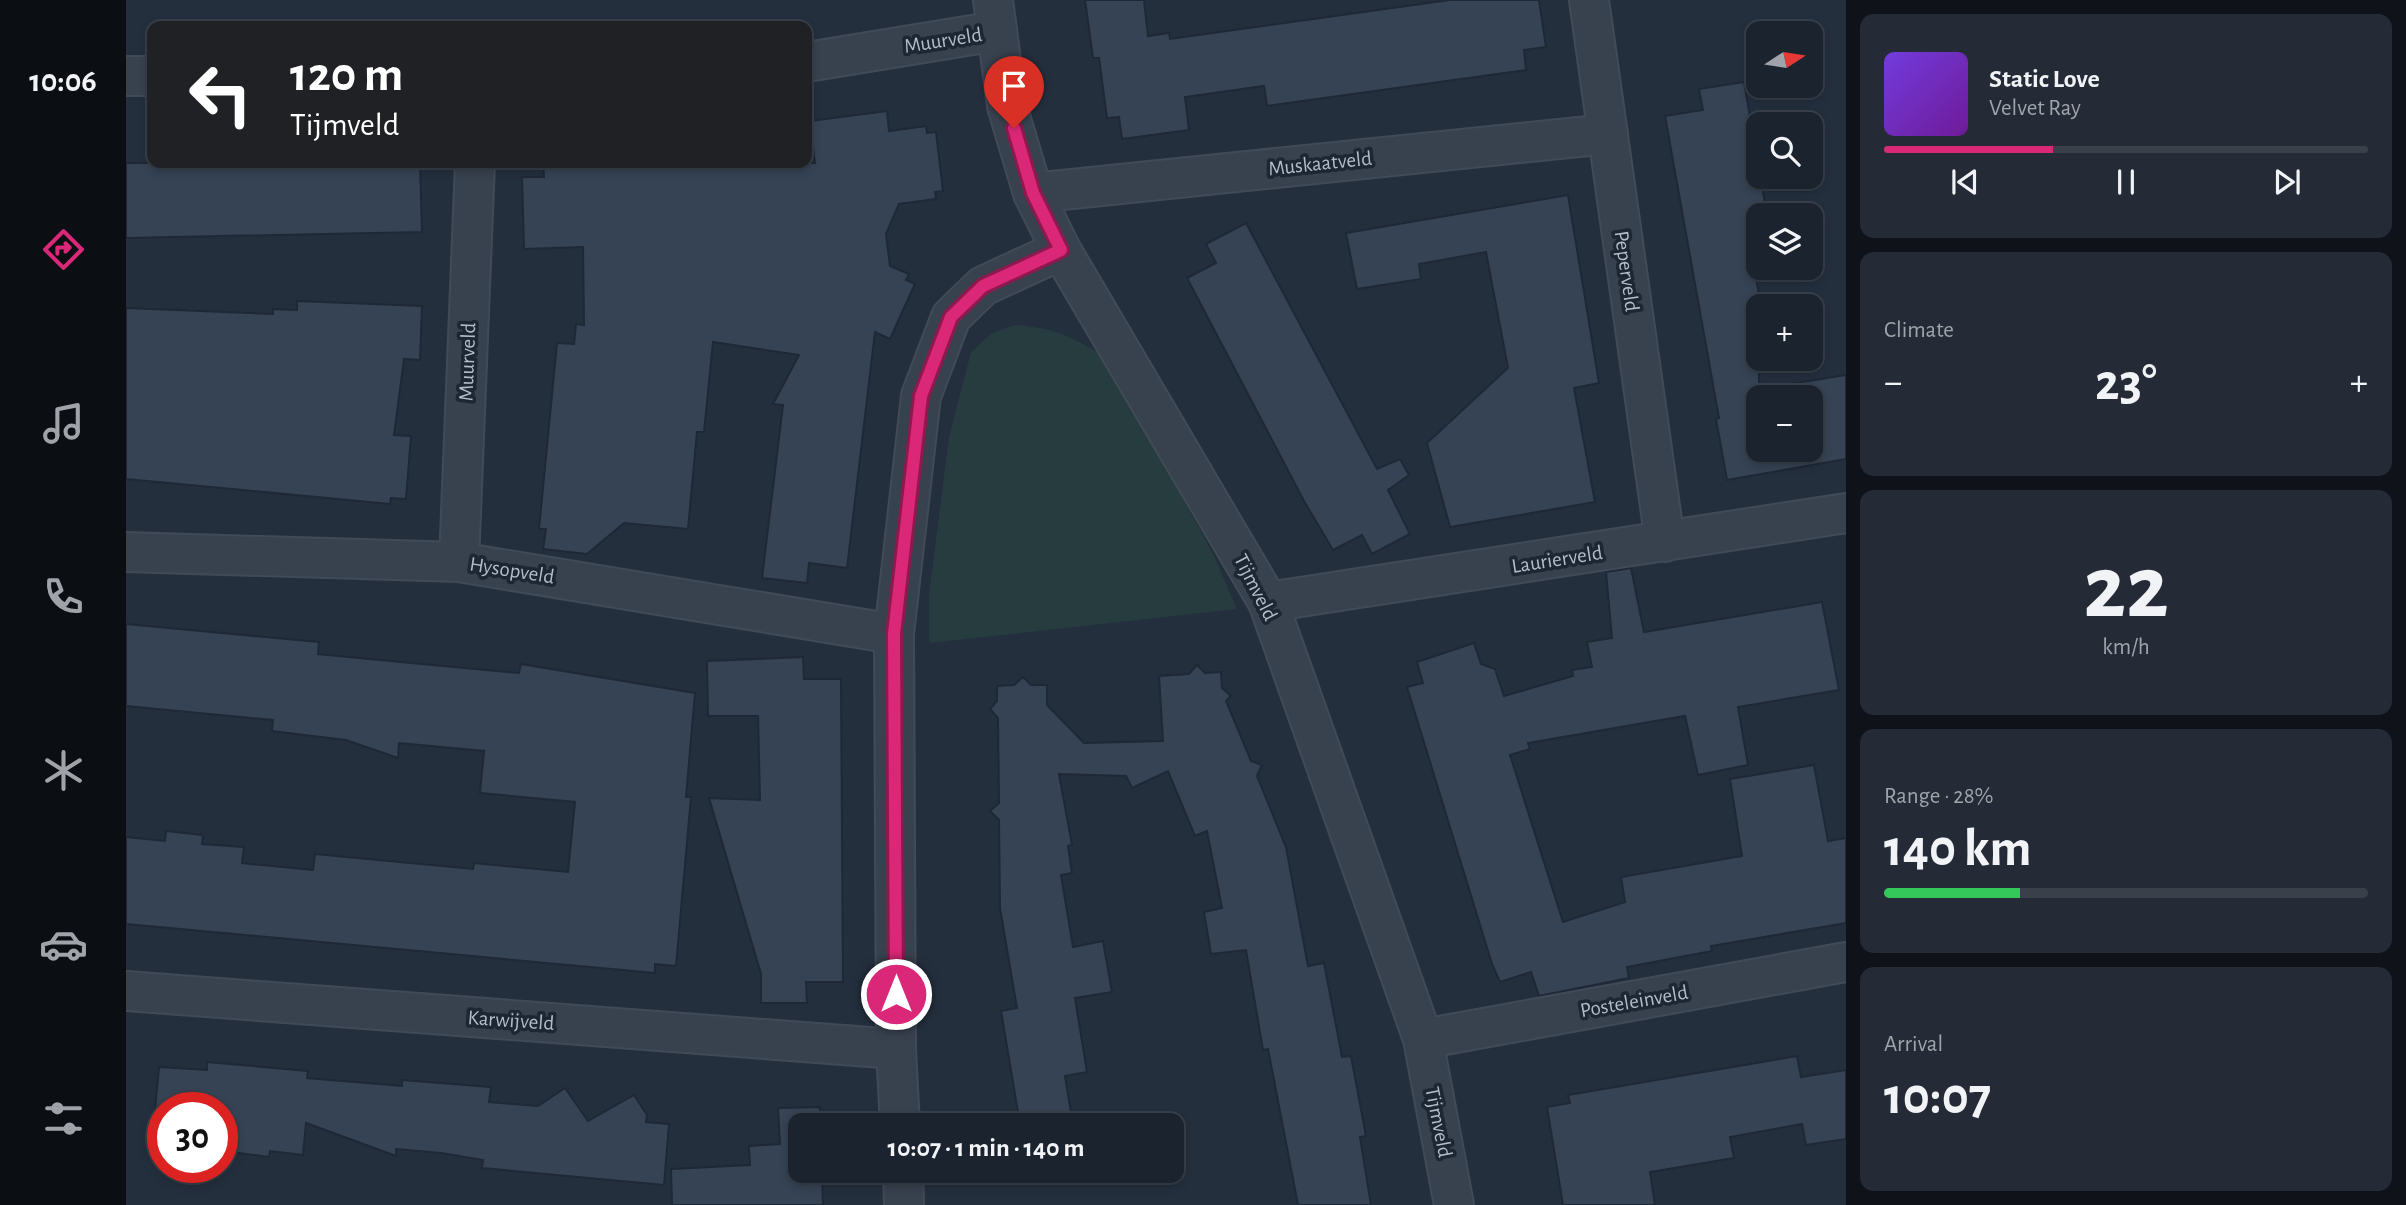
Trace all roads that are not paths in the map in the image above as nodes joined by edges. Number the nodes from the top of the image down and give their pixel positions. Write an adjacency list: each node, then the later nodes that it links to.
1 (1589, 0): 6 (street, Peperveld)
2 (995, 15): 3 (street, Muurveld); 8 (street, Tijmveld)
3 (812, 61)
4 (126, 76): 5 (street)
5 (147, 76)
6 (1608, 134): 8 (street, Muskaatveld); 11 (street, Peperveld)
7 (475, 168): 13 (street, Muurveld)
8 (1033, 193): 9 (street, Tijmveld)
9 (1061, 250): 14 (street, Tijmveld); 15 (street)
10 (1846, 513): 11 (street, Laurierveld)
11 (1665, 542): 14 (street, Laurierveld)
12 (126, 552): 13 (street, Hysopveld)
13 (458, 562): 15 (street, Hysopveld)
14 (1268, 602): 18 (street, Tijmveld)
15 (894, 634): 19 (street)
16 (1846, 962): 18 (street, Posteleinveld)
17 (126, 991): 19 (street, Karwijveld)
18 (1423, 1039): 23 (street, Tijmveld)
19 (896, 1049): 20 (street)
20 (899, 1113)
21 (903, 1183): 22 (street)
22 (904, 1205)
23 (1454, 1205)

